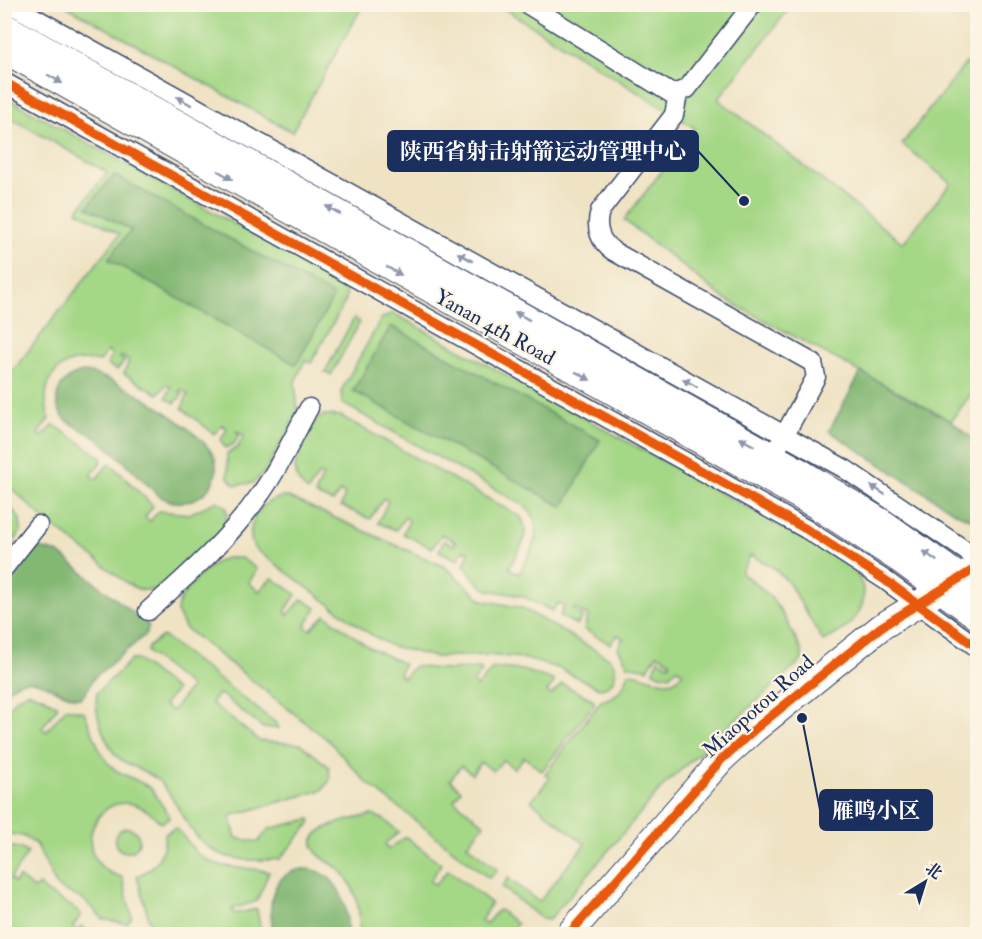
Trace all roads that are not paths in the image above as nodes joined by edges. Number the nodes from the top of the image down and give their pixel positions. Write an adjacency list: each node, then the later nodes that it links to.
1 (10, 4): 9 (street, one-way to 1)
2 (527, 4): 7 (street)
3 (753, 4): 7 (street)
4 (4, 26): 9 (main road, Yanan 4th Road, one-way to 4)
5 (4, 50): 12 (main road, Yanan 4th Road, one-way to 12)
6 (4, 82): 13 (street)
7 (678, 94): 9 (street)
8 (309, 408): 14 (street)
9 (778, 446): 12 (main road, Yanan 4th Road, one-way to 9)
10 (38, 525): 11 (street)
11 (4, 568)
12 (967, 577): 13 (main road, Miaopotou Road); 15 (main road, Yanan 4th Road)
13 (917, 603): 16 (street); 17 (main road, Miaopotou Road)
14 (148, 611)
15 (978, 617)
16 (978, 648)
17 (569, 934)

